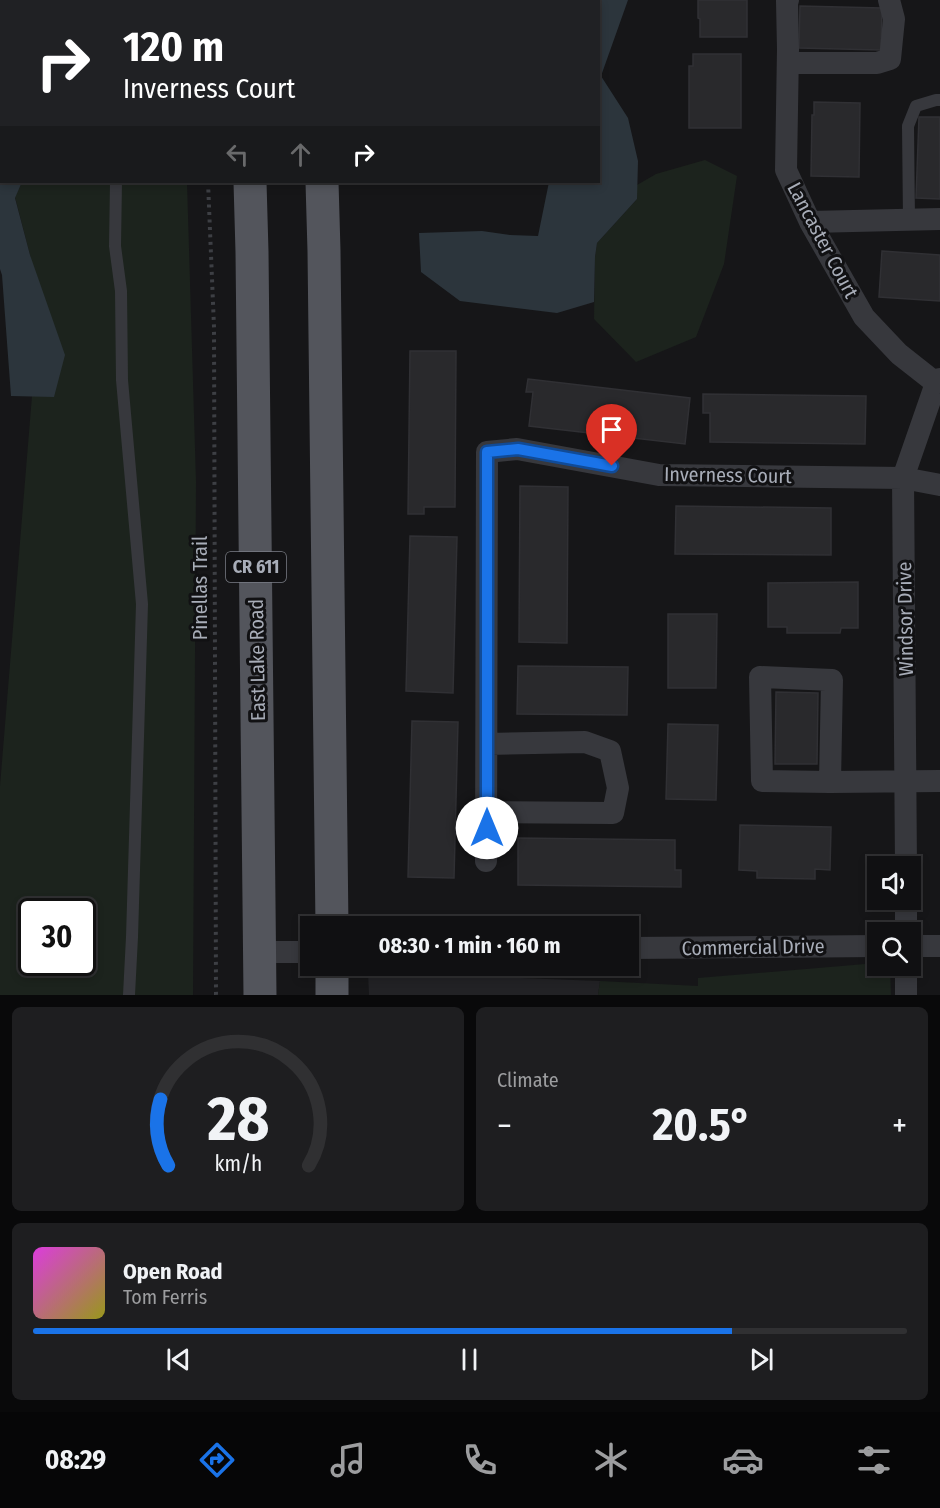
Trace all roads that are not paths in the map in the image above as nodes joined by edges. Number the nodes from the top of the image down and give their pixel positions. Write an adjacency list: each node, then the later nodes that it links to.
1 (788, 0): 3 (street, Lancaster Court)
2 (889, 0): 3 (street)
3 (788, 63): 10 (street, Lancaster Court)
4 (940, 100): 9 (lane)
5 (116, 183): 30 (lane)
6 (250, 183): 26 (main road, East Lake Road / CR 611)
7 (322, 183): 21 (main road)
8 (940, 219): 9 (street)
9 (909, 220): 10 (street)
10 (810, 222): 11 (street, Lancaster Court)
11 (938, 381): 12 (street, Windsor Drive)
12 (903, 478): 13 (street); 14 (street, Inverness Court); 17 (street, Windsor Drive)
13 (940, 485)
14 (487, 744): 18 (street, Inverness Court); 18 (street)
15 (940, 781): 17 (street)
16 (830, 782): 16 (street); 17 (street)
17 (906, 782): 19 (street, Windsor Drive)
18 (487, 812): 20 (street, Inverness Court)
19 (906, 856)
20 (486, 861)
21 (332, 916)
22 (867, 946): 25 (street, Commercial Drive)
23 (921, 946): 24 (street)
24 (940, 946)
25 (639, 948)
26 (260, 952): 27 (street); 31 (main road, East Lake Road / CR 611)
27 (300, 952)
28 (332, 976): 32 (main road)
29 (906, 976): 33 (street)
30 (129, 995)
31 (260, 995)
32 (332, 995)
33 (906, 995)

